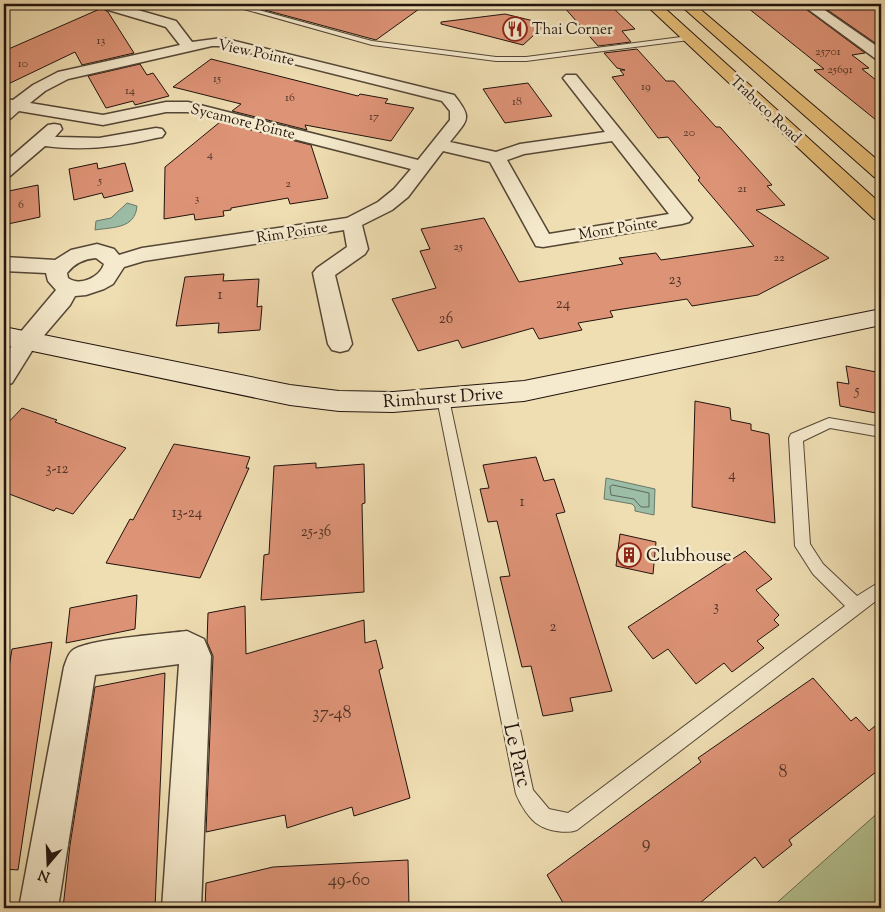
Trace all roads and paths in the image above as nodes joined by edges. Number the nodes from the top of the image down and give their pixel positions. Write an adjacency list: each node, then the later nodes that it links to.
1 (230, 4): 7 (lane)
2 (652, 4): 7 (main road, Trabuco Road)
3 (672, 4): 10 (main road)
4 (686, 4): 10 (main road, Trabuco Road)
5 (808, 4): 9 (street)
6 (110, 6): 8 (street)
7 (689, 38): 22 (main road, Trabuco Road)
8 (188, 46): 12 (street, View Pointe); 17 (street, View Pointe)
9 (881, 56)
10 (755, 63): 21 (main road, Trabuco Road)
11 (571, 78): 15 (street, Mont Pointe)
12 (8, 109): 13 (street, Sycamore Pointe)
13 (70, 116): 16 (street); 19 (street, Sycamore Pointe)
14 (156, 133): 16 (street)
15 (616, 135): 18 (street); 18 (street, Mont Pointe)
16 (42, 140): 20 (street)
17 (439, 145): 18 (street); 19 (street, Rim Pointe)
18 (497, 158)
19 (421, 166): 23 (street, Rim Pointe)
20 (4, 172)
21 (881, 173)
22 (881, 215)
23 (352, 223): 24 (street, Rim Pointe); 30 (street)
24 (115, 263): 26 (street); 27 (street)
25 (4, 264): 26 (street)
26 (59, 267): 27 (street)
27 (68, 288): 29 (street)
28 (881, 317): 33 (street, Rimhurst Drive)
29 (16, 338): 31 (street); 32 (street); 33 (street, Rimhurst Drive)
30 (340, 344)
31 (4, 356)
32 (4, 377)
33 (442, 399): 36 (lane, Le Parc)
34 (881, 432): 36 (lane)
35 (881, 588): 36 (lane, Le Parc)
36 (856, 606)
37 (38, 908): 38 (street)
38 (182, 908)

